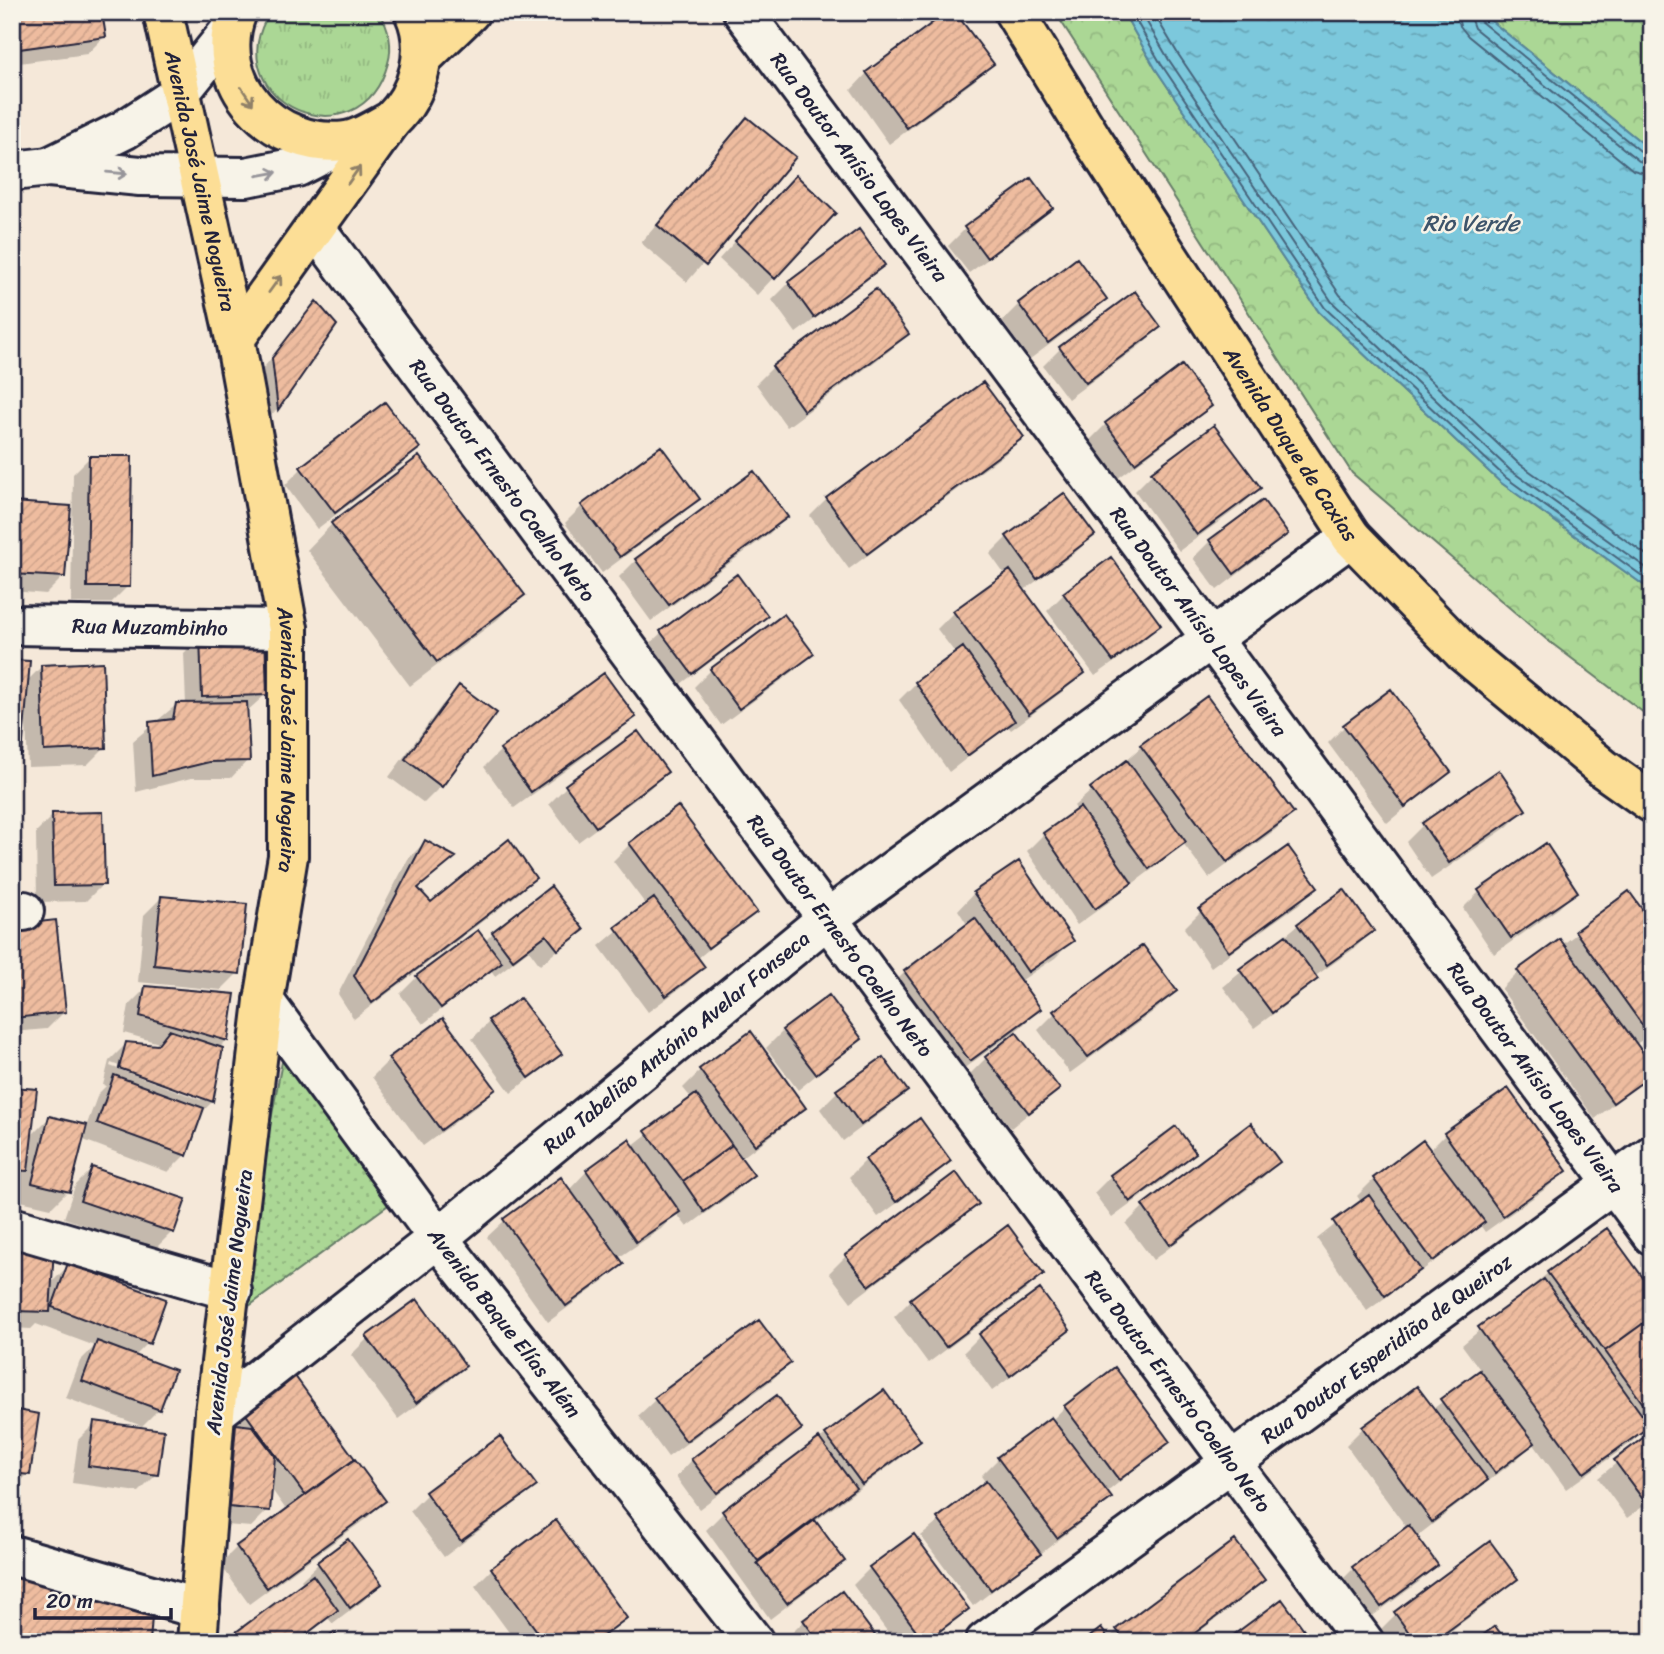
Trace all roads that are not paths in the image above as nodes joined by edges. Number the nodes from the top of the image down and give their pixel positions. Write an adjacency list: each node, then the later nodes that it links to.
1 (163, 12): 8 (main road, Avenida José Jaime Nogueira)
2 (414, 12): 7 (main road)
3 (470, 12): 7 (main road)
4 (743, 12): 18 (street, Rua Doutor Anísio Lopes Vieira)
5 (1014, 12): 15 (main road, Avenida Duque de Caxias)
6 (228, 19): 8 (street); 10 (main road, one-way to 10)
7 (422, 58): 9 (main road)
8 (178, 95): 11 (street); 12 (main road, Avenida José Jaime Nogueira)
9 (391, 121): 10 (main road); 13 (main road, one-way to 9)
10 (348, 141): 12 (street, one-way to 10)
11 (30, 169): 12 (street, one-way to 12)
12 (199, 177): 14 (main road, Avenida José Jaime Nogueira)
13 (316, 229): 14 (main road, one-way to 13); 20 (street, Rua Doutor Ernesto Coelho Neto)
14 (235, 339): 17 (main road, Avenida José Jaime Nogueira)
15 (1351, 537): 18 (street, Rua Tabelião António Avelar Fonseca); 19 (main road, Avenida Duque de Caxias)
16 (12, 625): 17 (street, Rua Muzambinho)
17 (288, 629): 21 (main road, Avenida José Jaime Nogueira)
18 (1211, 638): 20 (street, Rua Tabelião António Avelar Fonseca); 23 (street, Rua Doutor Anísio Lopes Vieira)
19 (1652, 803)
20 (828, 918): 26 (street, Rua Tabelião António Avelar Fonseca); 29 (street, Rua Doutor Ernesto Coelho Neto)
21 (264, 1001): 26 (street, Avenida Baque Elías Além); 27 (main road, Avenida José Jaime Nogueira)
22 (1652, 1155): 23 (street, Rua Doutor Esperidião de Queiroz)
23 (1613, 1183): 25 (street, Rua Doutor Anísio Lopes Vieira); 29 (street, Rua Doutor Esperidião de Queiroz)
24 (12, 1227): 27 (street)
25 (1652, 1236)
26 (438, 1238): 28 (street, Rua Tabelião António Avelar Fonseca); 32 (street, Avenida Baque Elías Além)
27 (232, 1290): 28 (main road, Avenida José Jaime Nogueira)
28 (215, 1413): 31 (main road, Avenida José Jaime Nogueira)
29 (1231, 1462): 33 (street, Rua Doutor Esperidião de Queiroz); 34 (street, Rua Doutor Ernesto Coelho Neto)
30 (12, 1555): 31 (street)
31 (198, 1625)
32 (754, 1642)
33 (985, 1642)
34 (1364, 1642)

